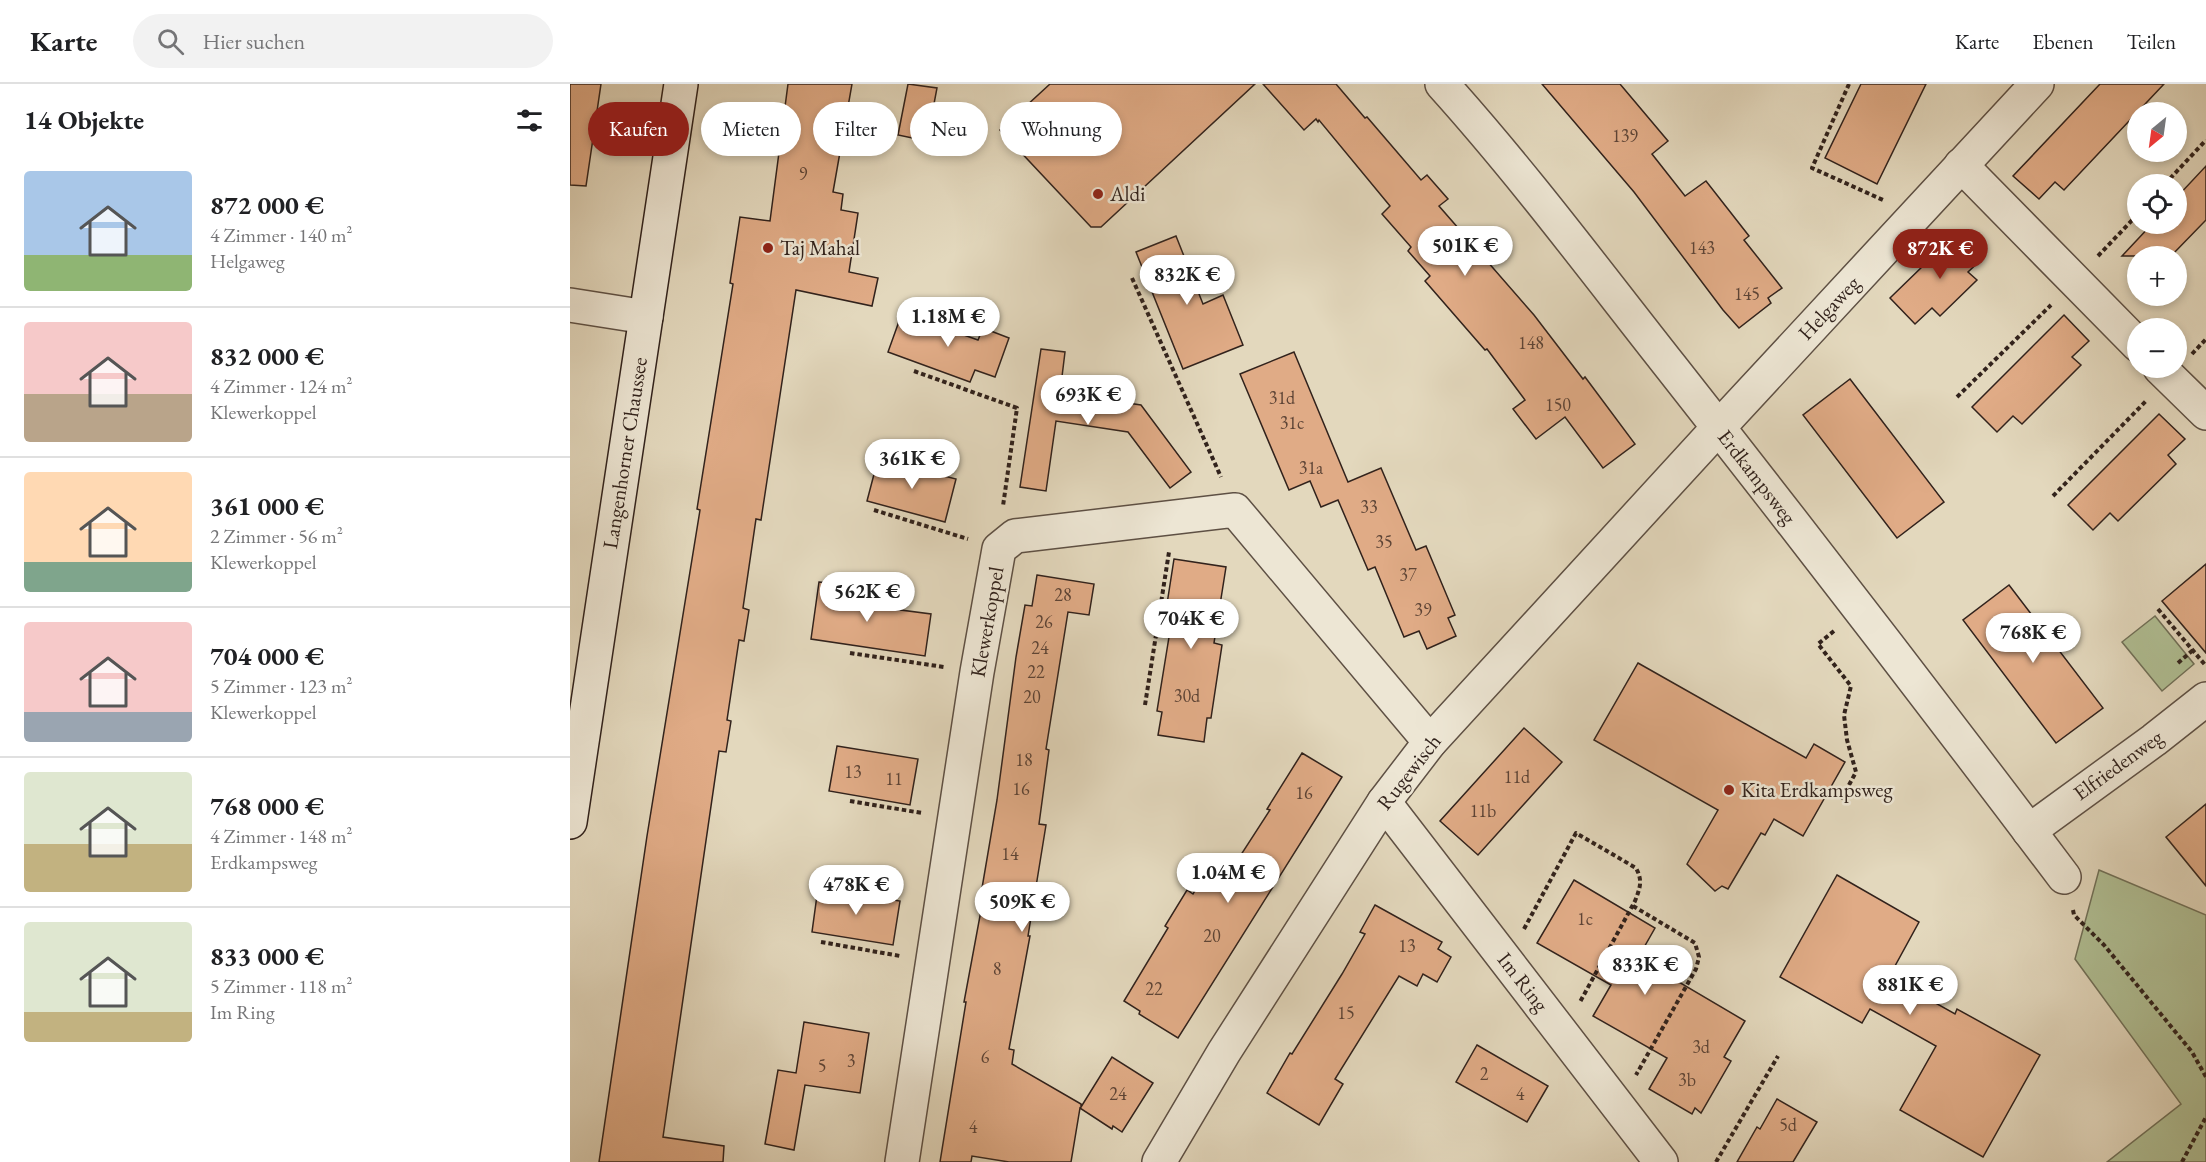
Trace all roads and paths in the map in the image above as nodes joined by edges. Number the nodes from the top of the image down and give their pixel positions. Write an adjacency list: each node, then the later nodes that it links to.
1 (681, 84): 11 (street, Langenhorner Chaussee)
2 (1442, 84): 19 (street, Erdkampsweg)
3 (1849, 84): 8 (path)
4 (2037, 84): 6 (street, Helgaweg)
5 (2206, 140): 7 (path)
6 (1961, 165): 8 (street, Helgaweg); 12 (street)
7 (2174, 174)
8 (1915, 215): 19 (street, Helgaweg)
9 (1132, 278): 22 (path)
10 (570, 306): 11 (street)
11 (645, 317): 39 (street, Langenhorner Chaussee)
12 (2127, 334)
13 (2206, 339): 14 (path)
14 (2187, 354)
15 (914, 371): 24 (path)
16 (2160, 378): 20 (path)
17 (2171, 378): 18 (street)
18 (2206, 413)
19 (1719, 427): 25 (street, Erdkampsweg); 34 (street, Rugewisch)
20 (2053, 495)
21 (874, 510): 24 (path)
22 (1235, 510): 23 (street); 34 (street)
23 (1174, 516): 24 (street); 33 (path)
24 (1007, 543): 31 (street, Klewerkoppel)
25 (1860, 609): 35 (path); 40 (street, Erdkampsweg)
26 (2158, 609): 27 (path)
27 (2193, 650): 29 (path); 30 (path)
28 (850, 653): 31 (path)
29 (2178, 663)
30 (2206, 666)
31 (977, 672): 38 (street, Klewerkoppel)
32 (2206, 699): 40 (street, Elfriedenweg)
33 (1145, 705)
34 (1430, 742): 37 (street, Rugewisch)
35 (1829, 790)
36 (850, 801): 38 (path)
37 (1384, 802): 45 (street, Im Ring); 52 (street, Rugewisch)
38 (955, 818): 44 (street, Klewerkoppel)
39 (570, 822)
40 (2029, 831): 41 (street, Erdkampsweg)
41 (2064, 877): 48 (path)
42 (1633, 906): 45 (path); 46 (path); 49 (path)
43 (821, 942): 44 (path)
44 (933, 961): 51 (street, Klewerkoppel)
45 (1507, 961): 46 (street, Im Ring)
46 (1563, 1034): 49 (street, Im Ring)
47 (1778, 1056): 54 (path)
48 (2206, 1077)
49 (1618, 1106): 53 (street, Im Ring)
50 (2206, 1117): 55 (path)
51 (902, 1162)
52 (1159, 1162)
53 (1661, 1162)
54 (1716, 1162)
55 (2182, 1162)

